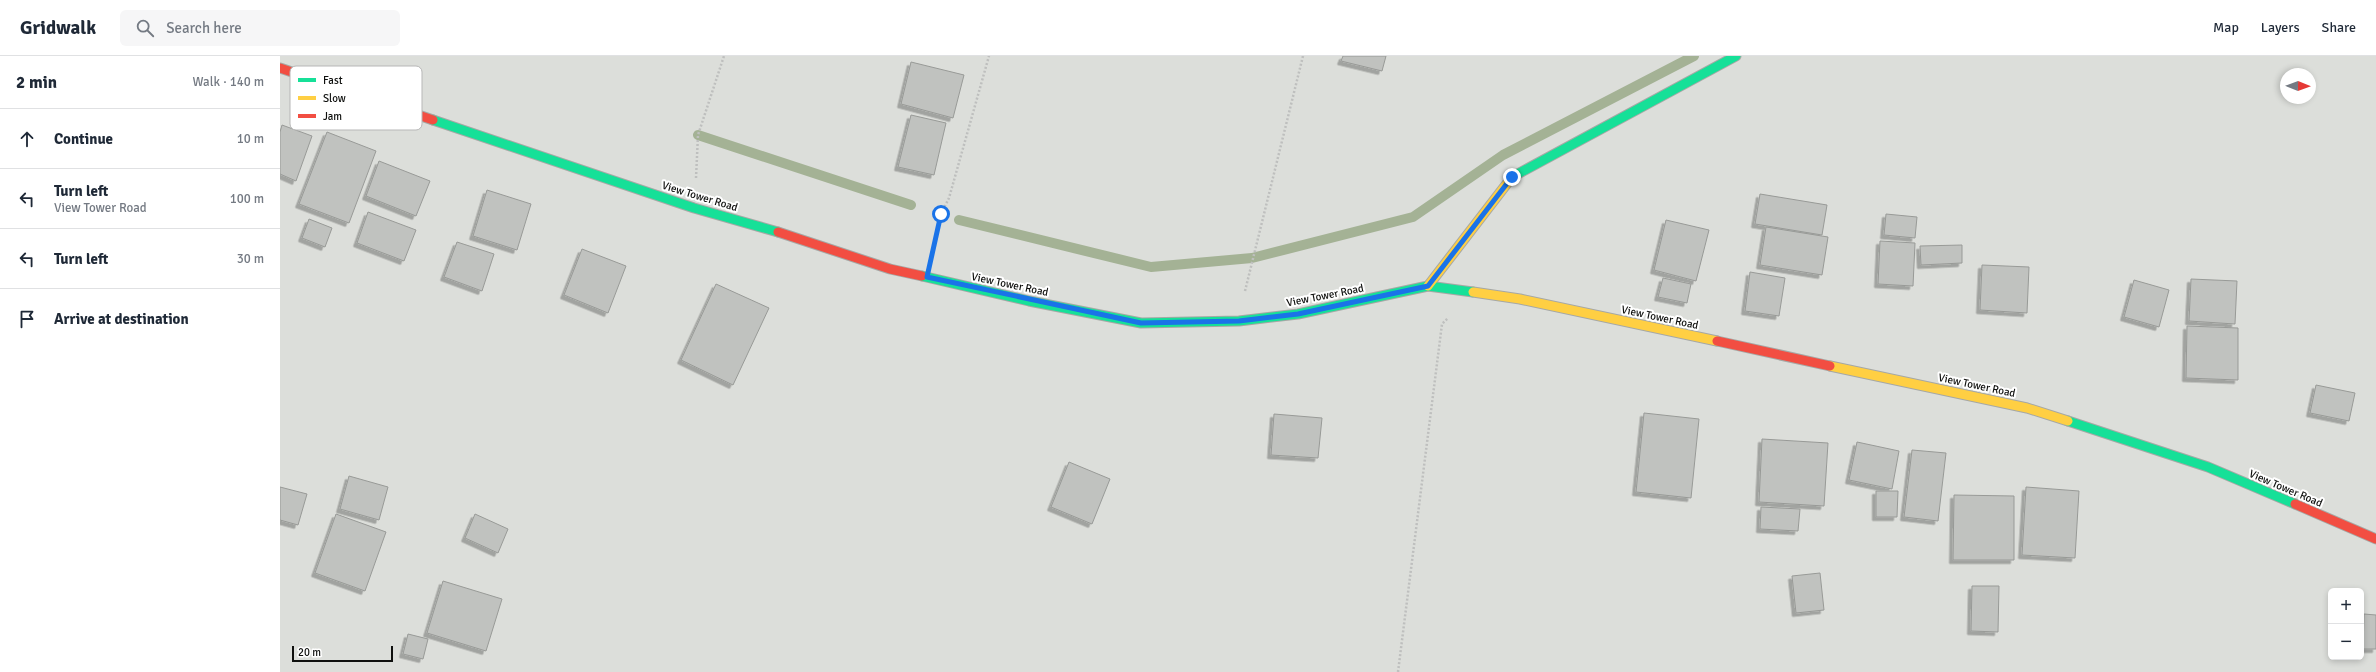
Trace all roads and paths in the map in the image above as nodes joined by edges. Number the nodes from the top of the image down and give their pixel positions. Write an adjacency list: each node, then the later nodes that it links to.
1 (724, 56): 8 (path)
2 (989, 56): 9 (path)
3 (1303, 56): 12 (path)
4 (1736, 56): 10 (street)
5 (280, 68): 6 (street, View Tower Road)
6 (290, 71)
7 (422, 116): 8 (street, View Tower Road)
8 (694, 208): 9 (street, View Tower Road)
9 (927, 277): 12 (street, View Tower Road)
10 (1428, 286): 12 (street, View Tower Road); 13 (street, View Tower Road)
11 (1450, 315): 14 (path)
12 (1239, 321)
13 (2376, 539)
14 (1398, 672)

